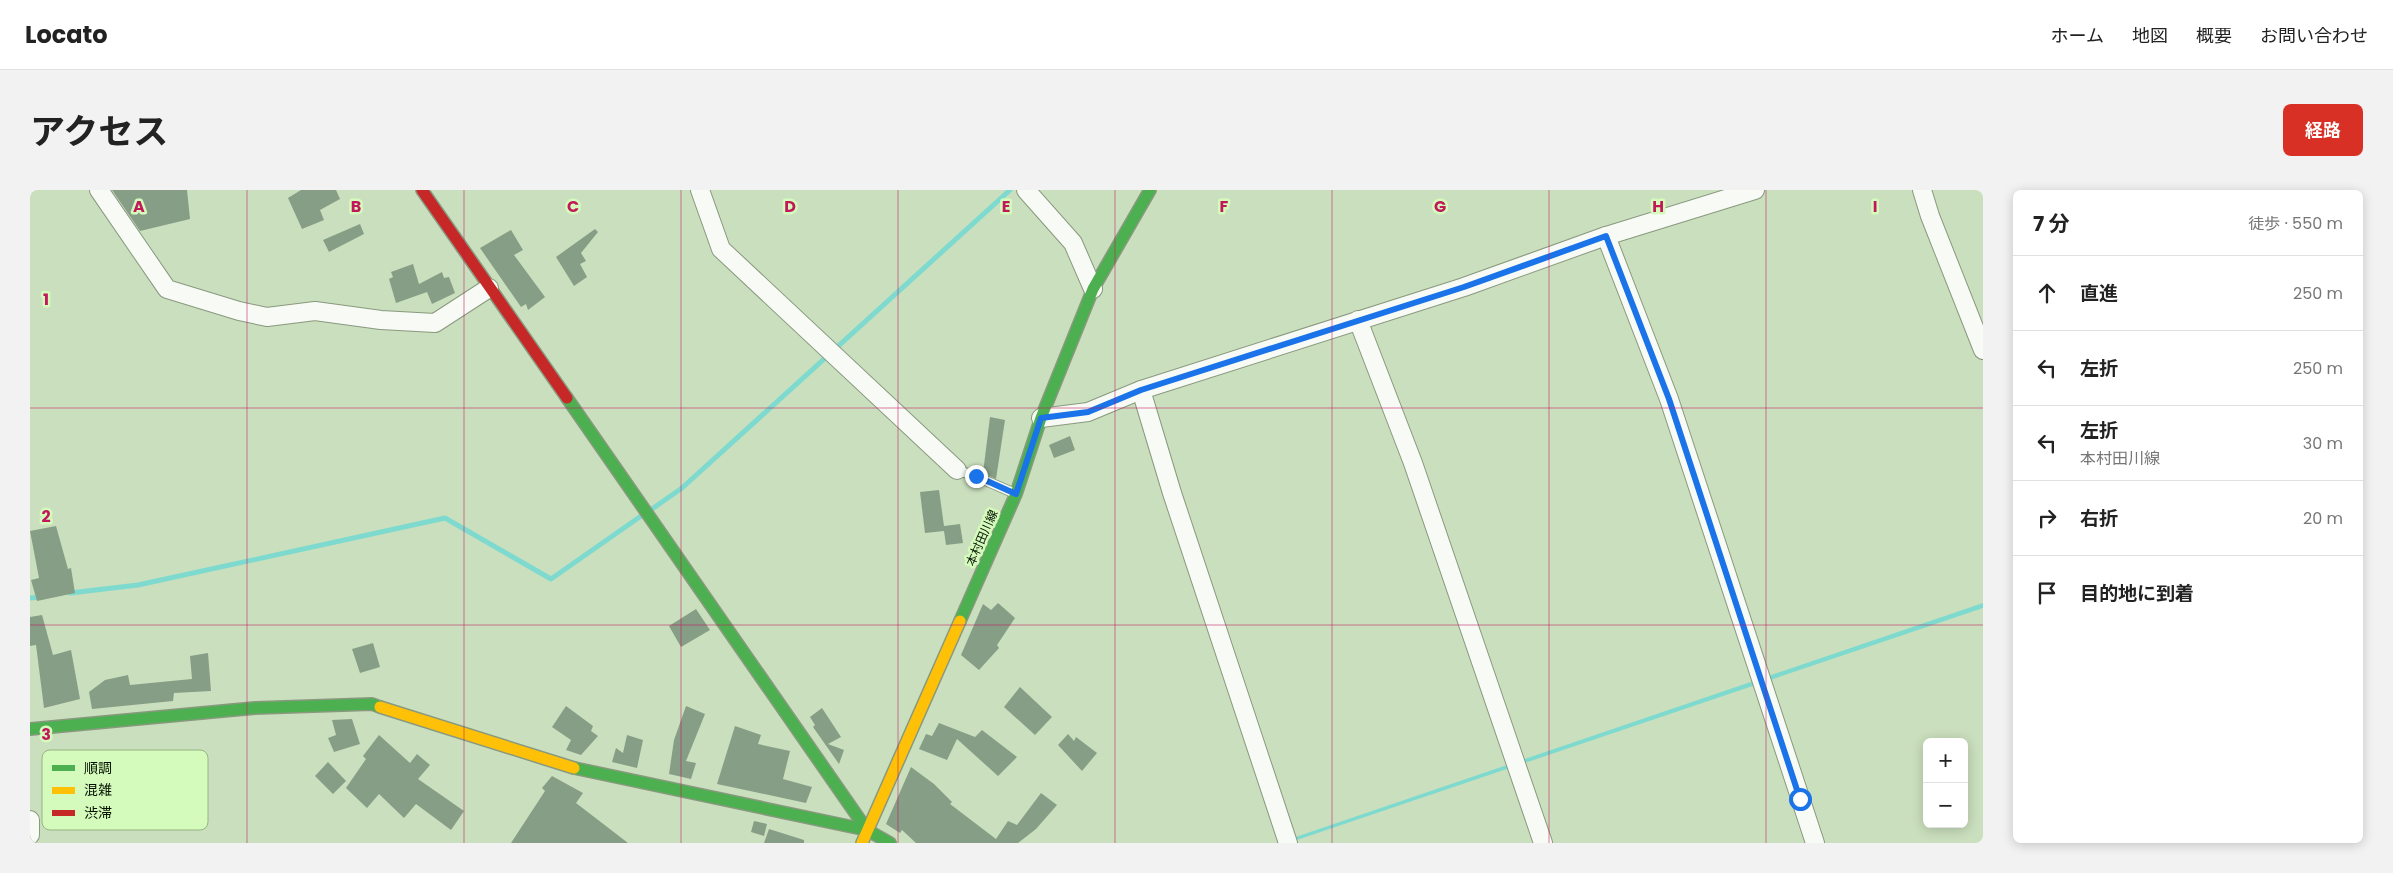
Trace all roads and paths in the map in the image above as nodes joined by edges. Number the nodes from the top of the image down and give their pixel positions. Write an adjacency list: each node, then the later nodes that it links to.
1 (99, 190): 9 (street)
2 (422, 190): 9 (street)
3 (700, 190): 15 (street)
4 (1026, 190): 10 (street)
5 (1150, 190): 10 (street, 本村田川線)
6 (1755, 190): 8 (street)
7 (1922, 190): 12 (street)
8 (1606, 236): 11 (street); 25 (street)
9 (489, 288): 19 (street)
10 (1093, 289): 14 (street, 本村田川線)
11 (1358, 320): 13 (street); 24 (street)
12 (1983, 350)
13 (1141, 390): 14 (street); 23 (street)
14 (1041, 418): 16 (street, 本村田川線)
15 (957, 470): 16 (lane)
16 (1016, 494): 19 (street, 本村田川線)
17 (30, 729): 19 (street)
18 (30, 820): 20 (street)
19 (867, 830): 21 (street, 本村田川線); 22 (street)
20 (30, 835)
21 (862, 843)
22 (890, 843)
23 (1288, 843)
24 (1544, 843)
25 (1815, 843)

